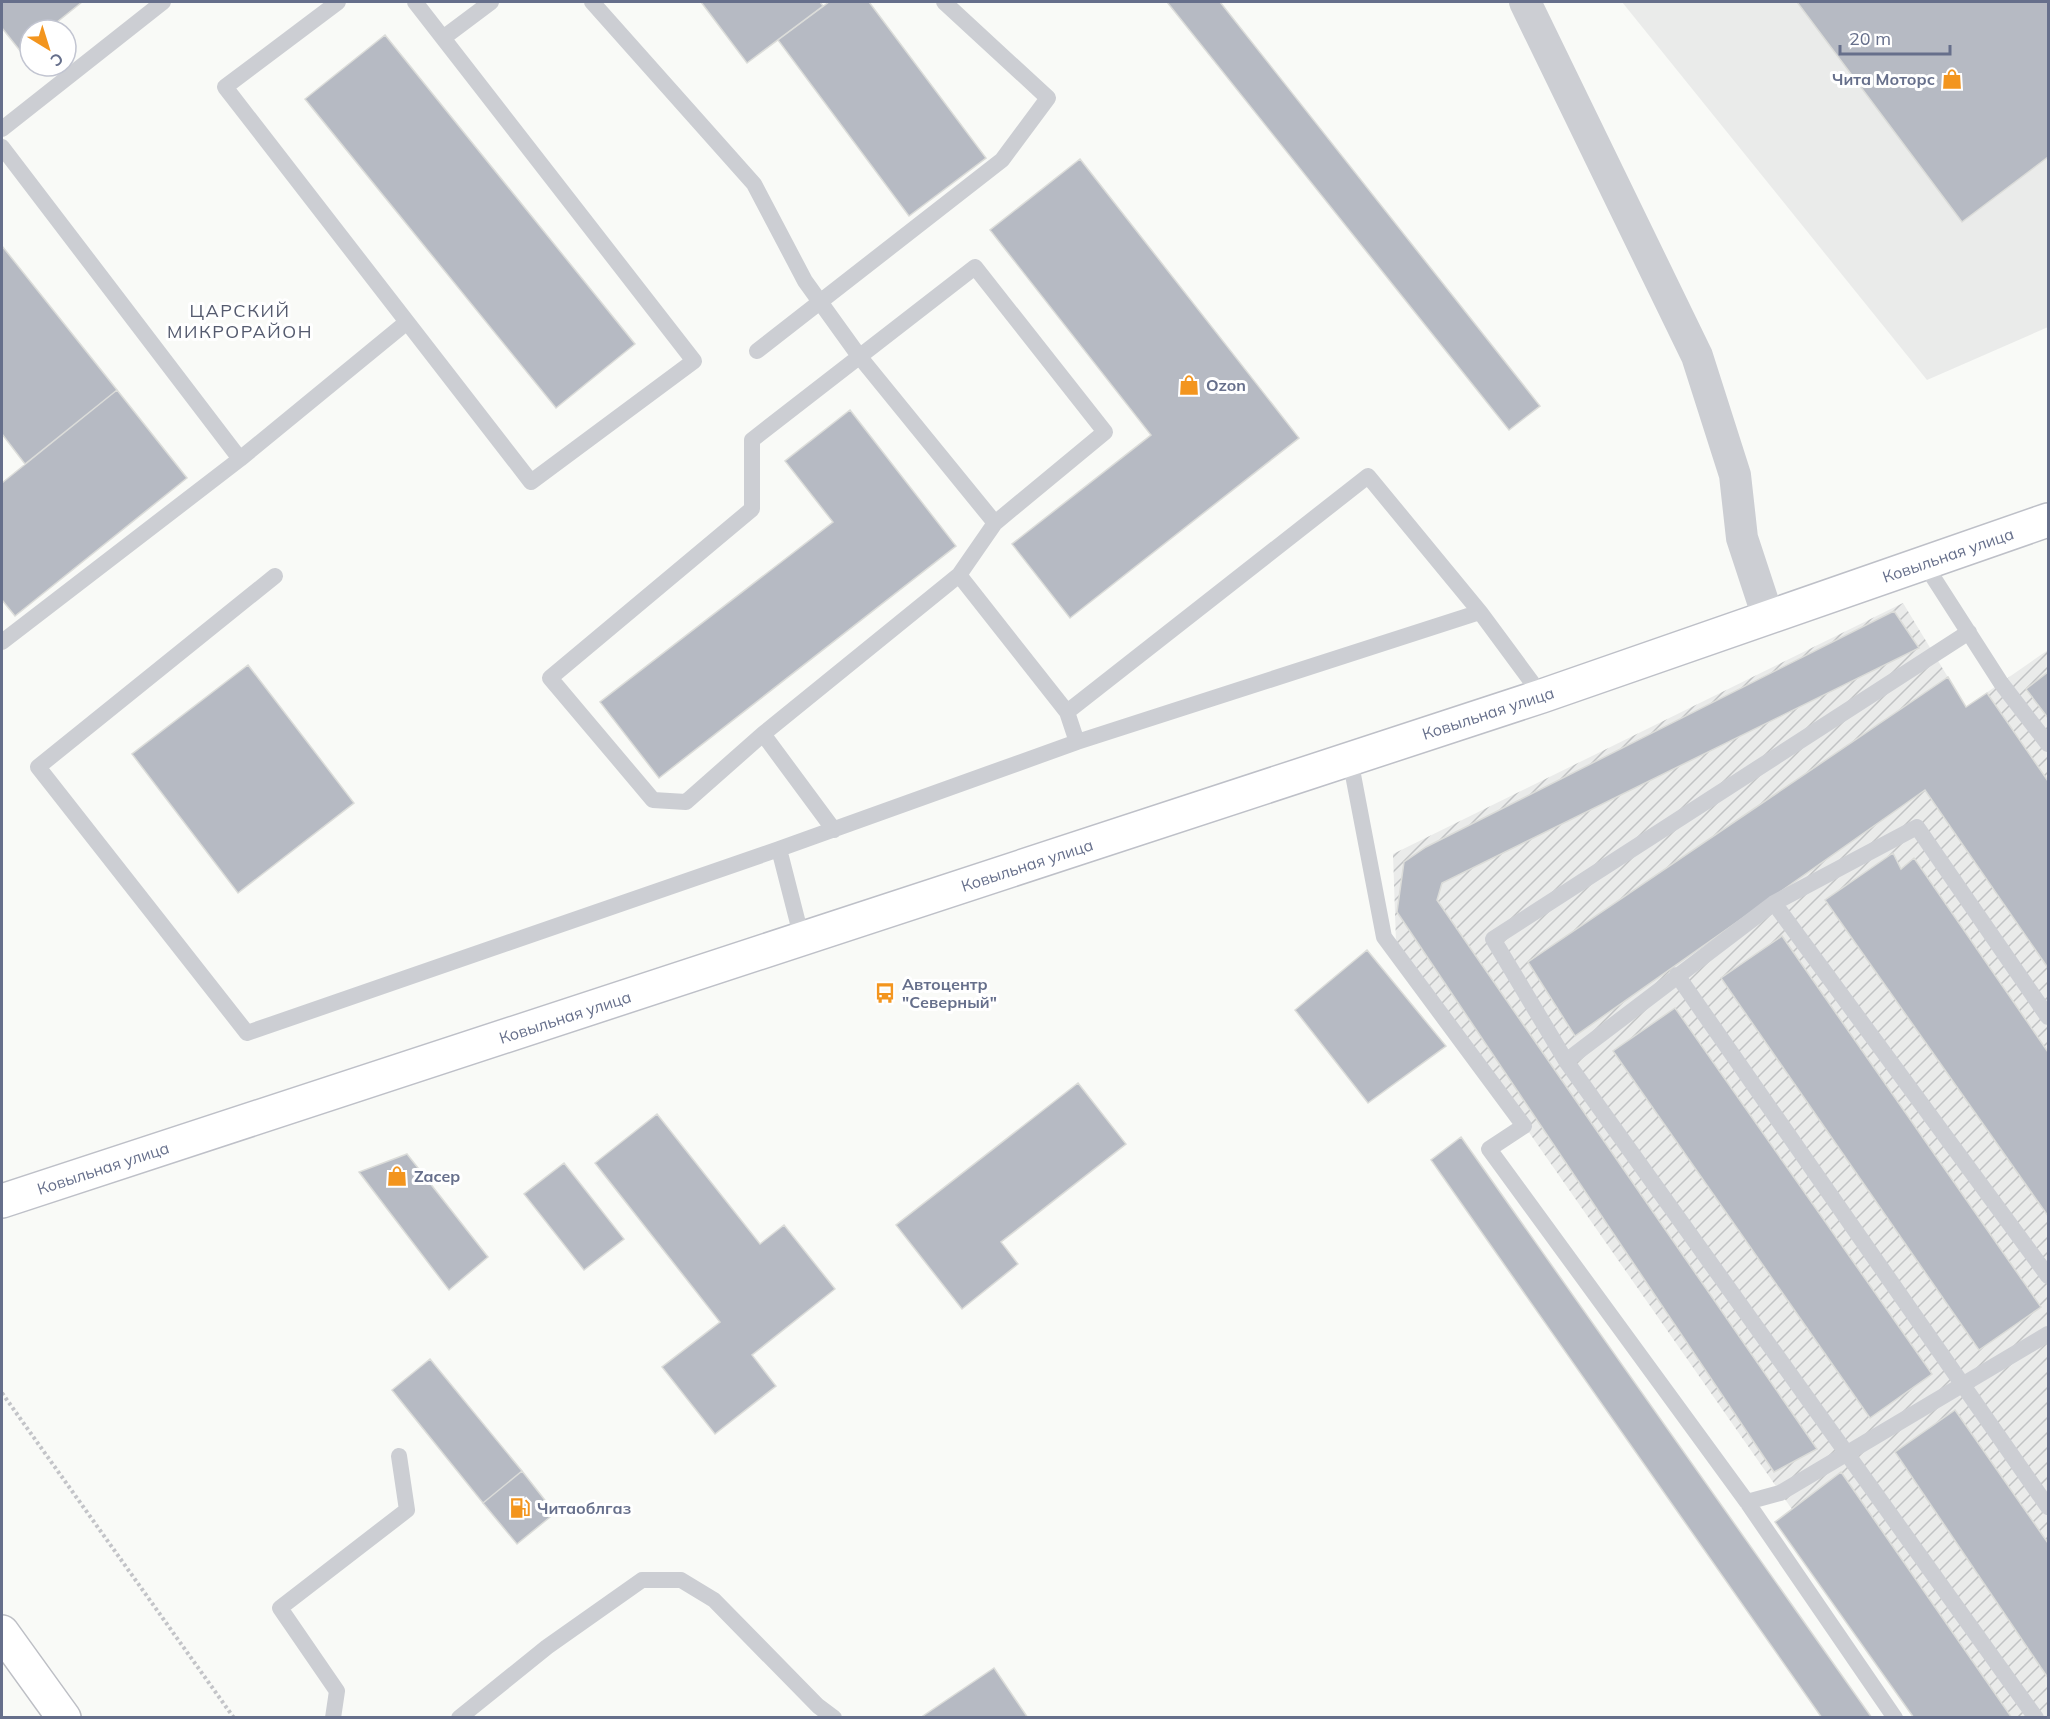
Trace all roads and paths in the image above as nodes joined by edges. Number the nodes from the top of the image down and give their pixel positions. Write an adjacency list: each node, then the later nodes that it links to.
1 (163, 2): 9 (lane)
2 (338, 2): 12 (lane)
3 (415, 2): 8 (lane)
4 (491, 2): 8 (lane)
5 (592, 2): 11 (lane)
6 (944, 2): 11 (lane)
7 (1525, 2): 22 (street)
8 (443, 38): 12 (lane)
9 (2, 129)
10 (2, 147): 15 (lane)
11 (821, 303): 13 (lane); 14 (lane)
12 (407, 322): 15 (lane)
13 (758, 351)
14 (859, 356): 17 (lane); 17 (lane); 27 (lane)
15 (240, 459): 24 (lane)
16 (2049, 520): 18 (main road, Ковыльная улица)
17 (995, 523): 19 (lane)
18 (1924, 563): 22 (main road, Ковыльная улица); 23 (lane)
19 (959, 575): 26 (lane); 27 (lane)
20 (275, 576): 32 (lane)
21 (1480, 612): 25 (lane); 26 (lane); 28 (lane)
22 (1768, 617): 25 (main road, Ковыльная улица)
23 (1969, 632): 29 (lane); 37 (lane)
24 (2, 642)
25 (1542, 696): 30 (main road, Ковыльная улица)
26 (1067, 712): 28 (lane)
27 (763, 734): 31 (lane)
28 (1077, 742): 31 (lane)
29 (2049, 744)
30 (1350, 759): 34 (main road, Ковыльная улица); 45 (lane)
31 (834, 830): 32 (lane)
32 (779, 849): 34 (lane)
33 (1774, 903): 35 (lane); 36 (lane); 39 (lane)
34 (802, 939): 38 (main road, Ковыльная улица)
35 (1677, 975): 37 (lane); 41 (lane)
36 (2049, 1017)
37 (1566, 1061): 43 (lane)
38 (2, 1201)
39 (2049, 1276)
40 (2049, 1334): 41 (lane)
41 (1963, 1385): 43 (lane); 46 (lane)
42 (2, 1393): 49 (path)
43 (1846, 1453): 45 (lane); 54 (lane)
44 (399, 1456): 50 (lane)
45 (1747, 1502): 53 (lane)
46 (2049, 1507)
47 (2, 1632): 48 (main road)
48 (64, 1718)
49 (234, 1718)
50 (333, 1718)
51 (459, 1718): 52 (lane)
52 (834, 1718)
53 (1895, 1718)
54 (2036, 1718)

